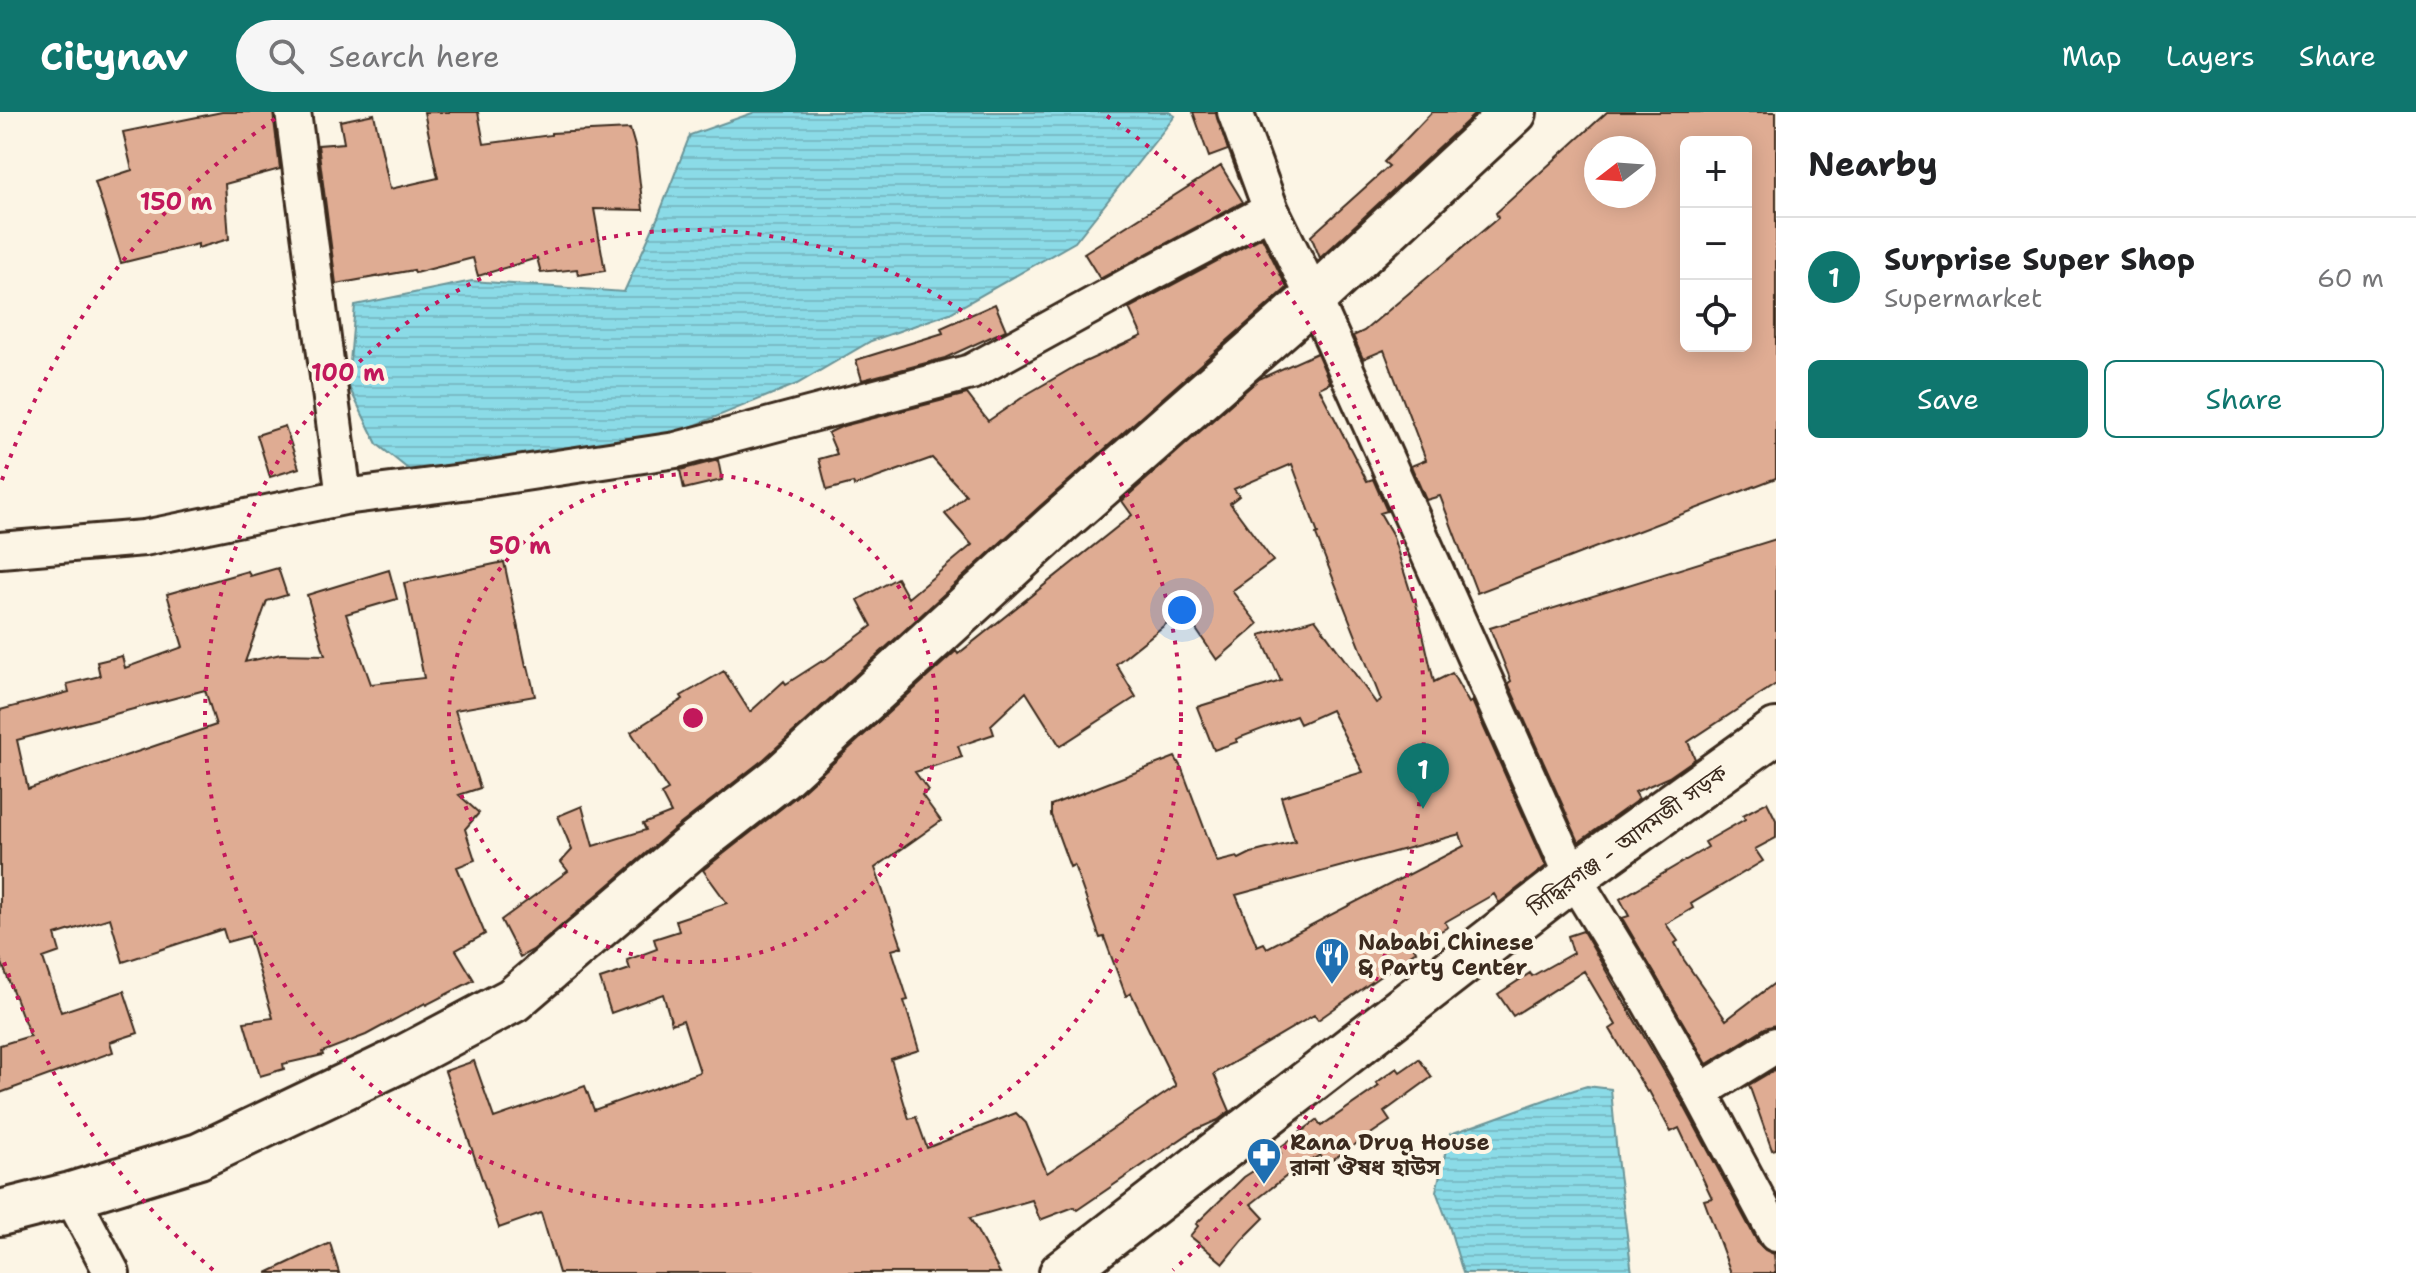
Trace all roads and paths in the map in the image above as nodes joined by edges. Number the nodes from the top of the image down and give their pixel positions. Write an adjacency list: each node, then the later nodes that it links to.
1 (293, 112): 6 (street)
2 (1235, 112): 4 (street)
3 (1514, 112): 5 (main road)
4 (1271, 210): 5 (street); 6 (street)
5 (1314, 298): 9 (street); 12 (main road)
6 (344, 497): 7 (street)
7 (0, 550)
8 (1776, 731): 9 (main road, সিদ্ধিরগঞ্জ - আদমজী সড়ক)
9 (1573, 877): 11 (street); 16 (main road, সিদ্ধিরগঞ্জ - আদমজী সড়ক)
10 (1776, 1045): 11 (street)
11 (1700, 1092): 14 (street)
12 (71, 1195): 13 (main road); 15 (street)
13 (0, 1213)
14 (1776, 1234)
15 (112, 1273)
16 (1062, 1273)

